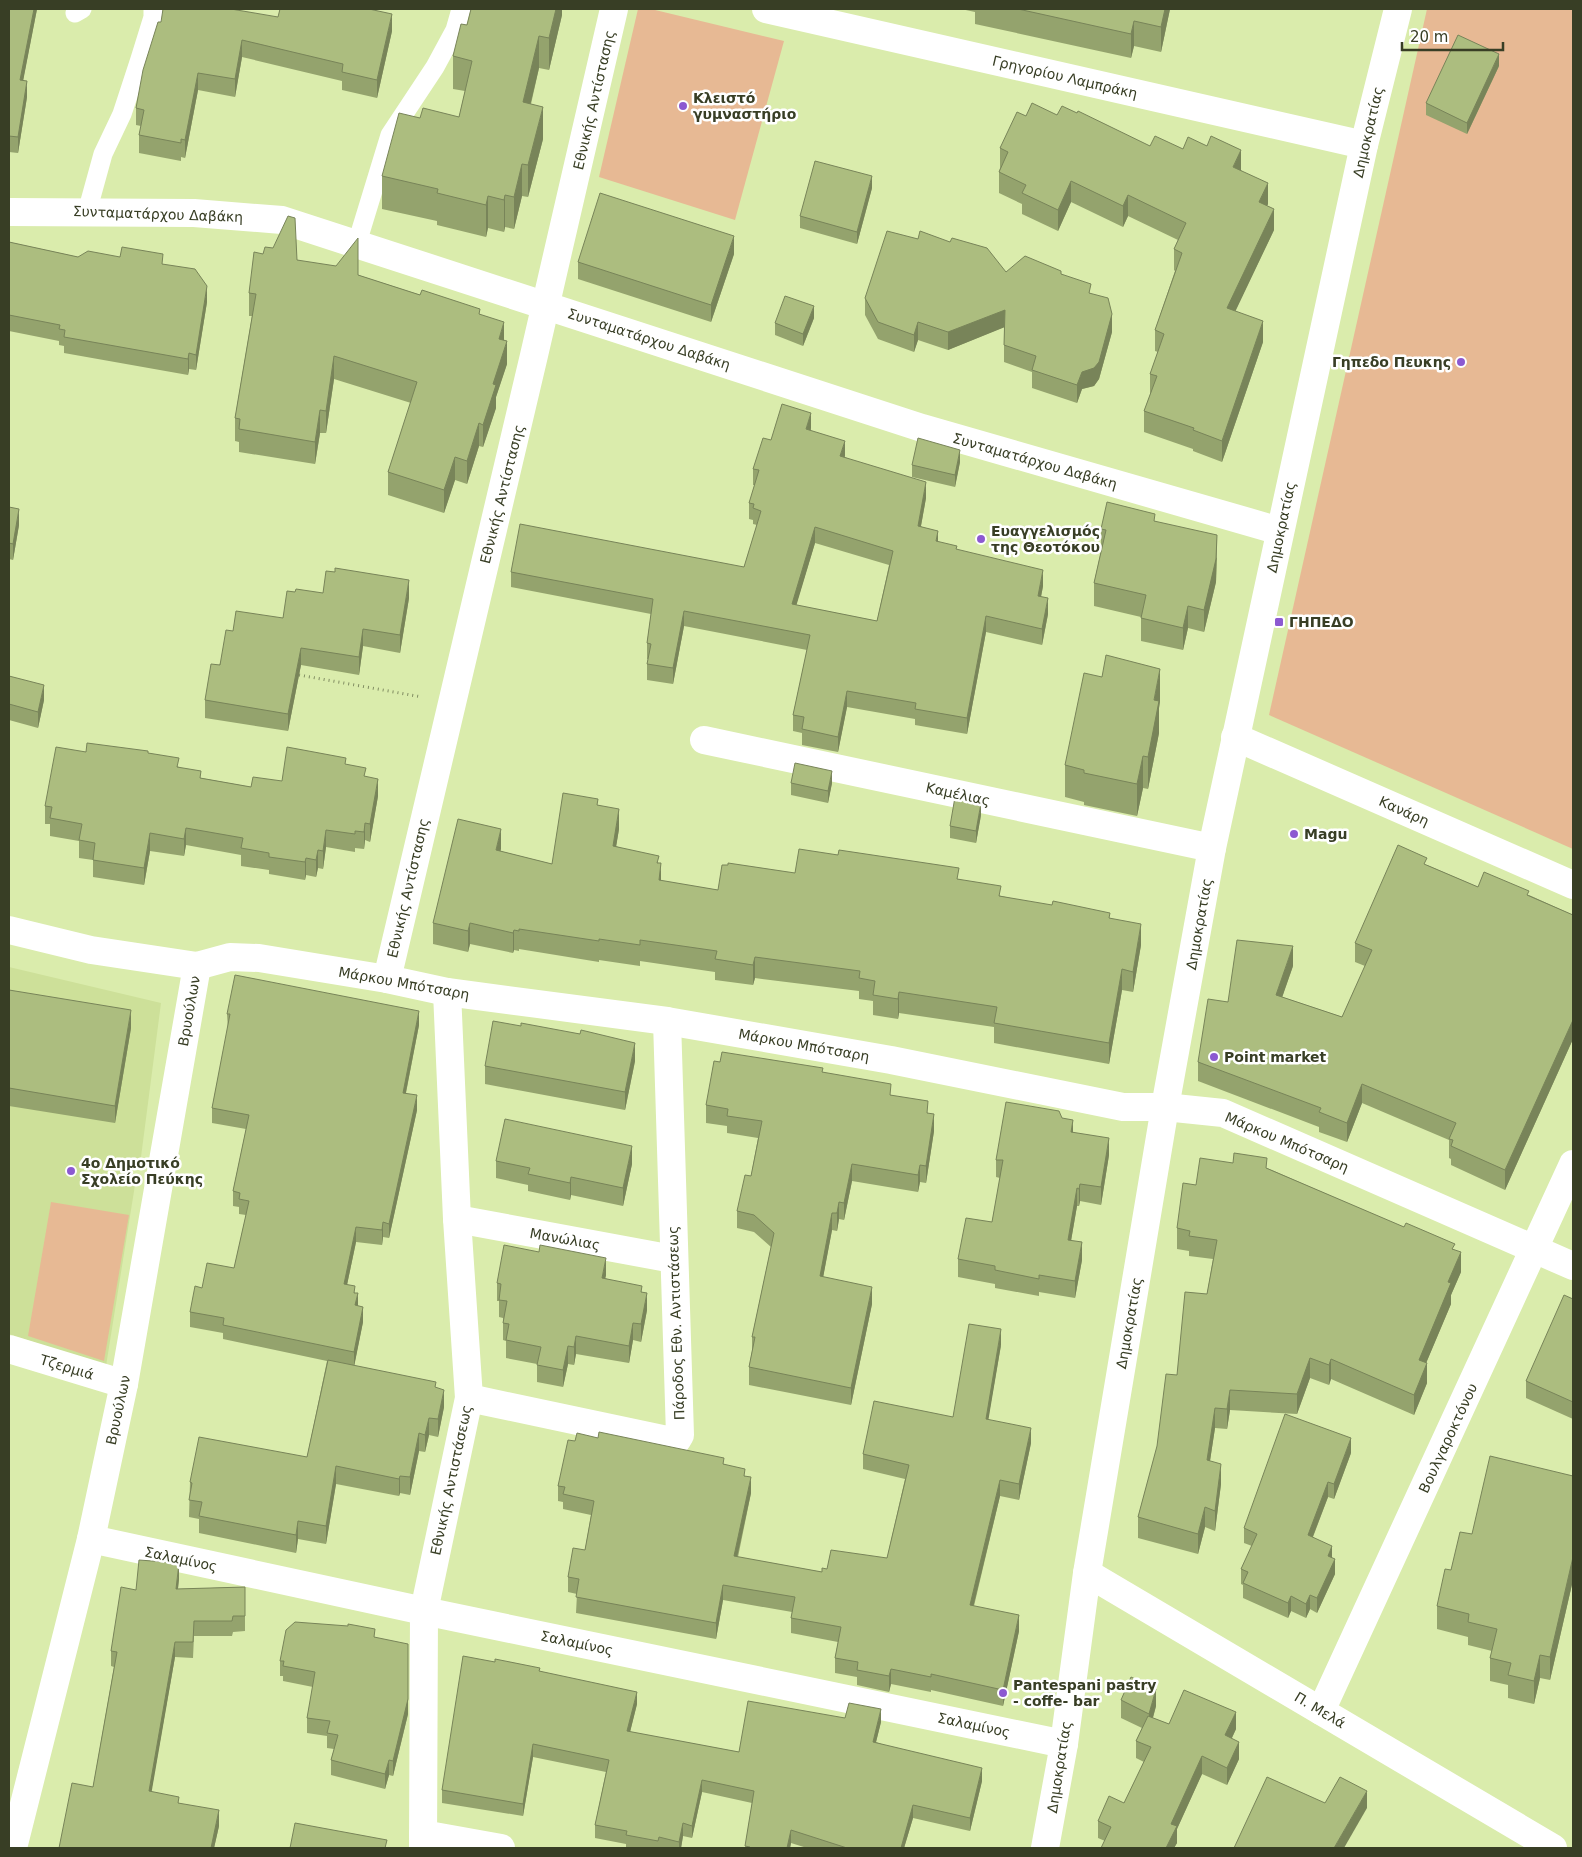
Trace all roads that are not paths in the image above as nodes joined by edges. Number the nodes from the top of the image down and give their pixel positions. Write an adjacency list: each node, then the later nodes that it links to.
1 (152, 9): 8 (lane)
2 (461, 9): 9 (lane)
3 (614, 9): 10 (street, Εθνικής Αντίστασης)
4 (766, 9): 6 (street, Γρηγορίου Λαμπράκη)
5 (1398, 9): 6 (street, Δημοκρατίας)
6 (1364, 145): 11 (street, Δημοκρατίας)
7 (9, 212): 8 (street, Συνταματάρχου Δαβάκη)
8 (87, 212): 9 (street, Συνταματάρχου Δαβάκη)
9 (357, 243): 10 (street, Συνταματάρχου Δαβάκη)
10 (548, 306): 11 (street, Συνταματάρχου Δαβάκη); 18 (street, Εθνικής Αντίστασης)
11 (1280, 531): 12 (street, Δημοκρατίας)
12 (1236, 737): 14 (street, Δημοκρατίας); 15 (street, Κανάρη)
13 (704, 740): 14 (street, Καμέλιας)
14 (1212, 848): 21 (street, Δημοκρατίας)
15 (1573, 884)
16 (9, 930): 17 (street, Μάρκου Μπότσαρη)
17 (197, 966): 18 (street, Μάρκου Μπότσαρη); 28 (street, Βρυούλων)
18 (387, 979): 19 (street, Μάρκου Μπότσαρη)
19 (448, 992): 20 (street, Μάρκου Μπότσαρη); 23 (street, Εθνικής Αντιστάσεως)
20 (667, 1022): 21 (street, Μάρκου Μπότσαρη); 25 (street, Πάροδος Εθν. Αντιστάσεως)
21 (1165, 1107): 24 (street, Μάρκου Μπότσαρη); 31 (street, Δημοκρατίας)
22 (1573, 1164): 24 (street, Βουλγαροκτόνου)
23 (457, 1219): 25 (street, Μανώλιας); 29 (street, Εθνικής Αντιστάσεως)
24 (1534, 1250): 26 (street, Μάρκου Μπότσαρη); 33 (street, Βουλγαροκτόνου)
25 (673, 1259): 29 (street, Πάροδος Εθν. Αντιστάσεως)
26 (1573, 1266)
27 (9, 1349): 28 (street, Τζερμιά)
28 (124, 1384): 30 (street, Βρυούλων)
29 (469, 1398): 32 (street, Εθνικής Αντιστάσεως)
30 (91, 1539): 32 (street, Σαλαμίνος); 35 (street, Βρυούλων)
31 (1087, 1573): 33 (street, Π. Μελά); 34 (street, Δημοκρατίας)
32 (424, 1611): 34 (street, Σαλαμίνος); 36 (street, Εθνικής Αντιστάσεως)
33 (1321, 1711): 39 (street, Π. Μελά)
34 (1064, 1744): 38 (street, Δημοκρατίας)
35 (14, 1831)
36 (423, 1841): 37 (street)
37 (501, 1848)
38 (1046, 1848)
39 (1553, 1848)

